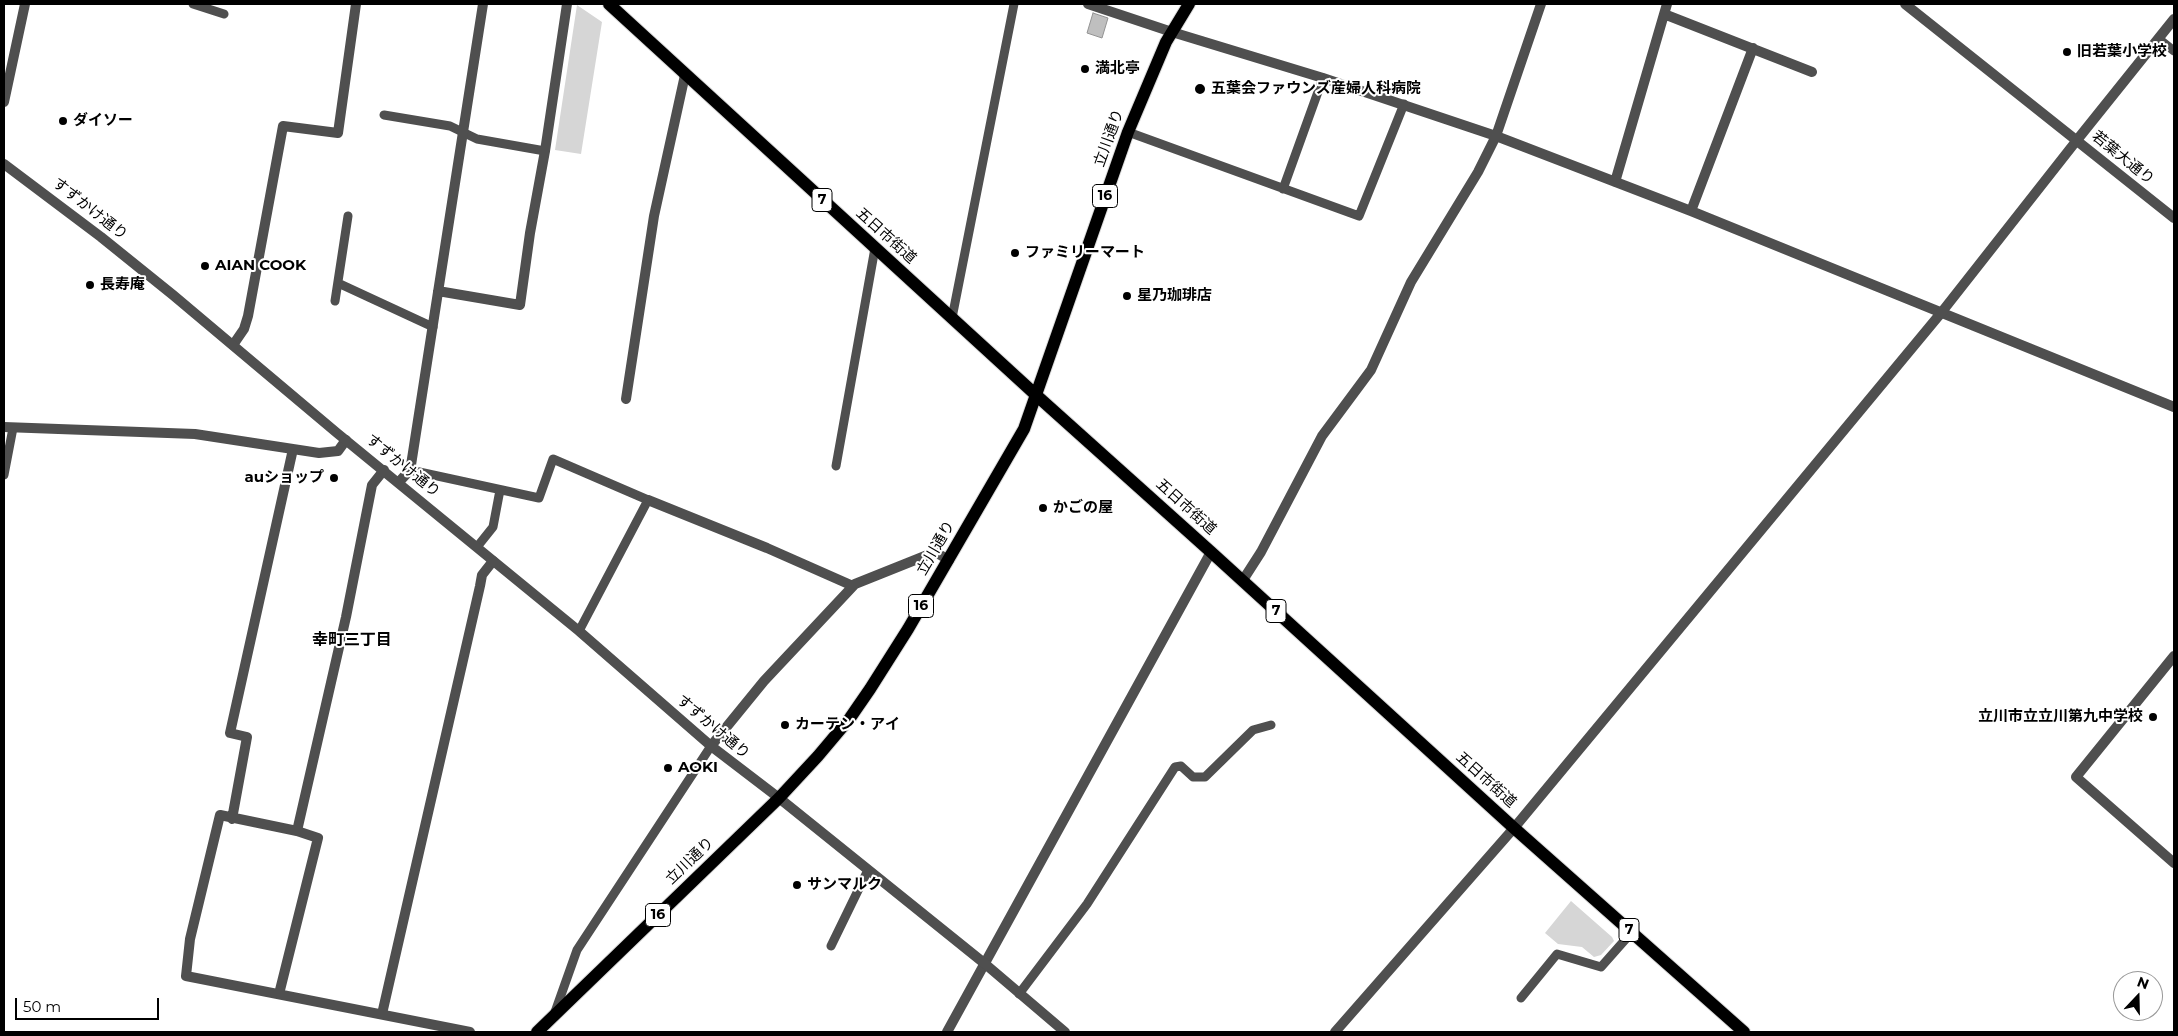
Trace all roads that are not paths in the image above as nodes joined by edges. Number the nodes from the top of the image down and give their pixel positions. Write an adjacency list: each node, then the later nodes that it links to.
1 (25, 4): 22 (street)
2 (193, 4): 13 (lane)
3 (356, 4): 43 (street)
4 (483, 4): 26 (street)
5 (567, 4): 29 (street)
6 (609, 4): 20 (main road, 五日市街道 / 7)
7 (1014, 4): 41 (lane)
8 (1088, 4): 15 (street)
9 (1189, 4): 15 (main road, 立川通り / 16)
10 (1541, 4): 27 (street)
11 (1904, 4): 28 (street, 若葉大通り)
12 (1666, 9): 17 (street); 31 (street)
13 (224, 14)
14 (2174, 19): 16 (street)
15 (1172, 32): 21 (street); 25 (main road, 立川通り / 16)
16 (2159, 39): 18 (lane); 28 (street)
17 (1753, 48): 19 (street); 33 (street)
18 (2174, 51)
19 (1812, 72)
20 (685, 74): 36 (main road, 五日市街道 / 7); 45 (street)
21 (1323, 78): 23 (street); 32 (lane)
22 (4, 102)
23 (1404, 104): 27 (street); 32 (lane)
24 (384, 115): 26 (lane)
25 (1128, 132): 32 (lane); 44 (main road, 立川通り / 16)
26 (462, 133): 29 (lane); 38 (street)
27 (1496, 136): 31 (street); 61 (street)
28 (2077, 140): 35 (street, 若葉大通り); 40 (street)
29 (545, 151): 38 (street)
30 (4, 164): 43 (street, すずかけ通り)
31 (1615, 182): 33 (street)
32 (1283, 189)
33 (1691, 212): 40 (street)
34 (348, 216): 37 (lane)
35 (2174, 218)
36 (875, 248): 41 (main road, 五日市街道 / 7); 50 (lane)
37 (338, 283): 39 (lane); 42 (lane)
38 (438, 291): 42 (street)
39 (335, 302)
40 (1941, 313): 46 (street); 69 (street)
41 (952, 318): 44 (main road, 五日市街道 / 7)
42 (433, 327): 52 (street)
43 (233, 345): 48 (street, すずかけ通り)
44 (1036, 395): 58 (main road, 五日市街道 / 7); 59 (main road, 立川通り / 16)
45 (626, 399)
46 (2174, 407)
47 (9, 428): 49 (street); 53 (lane)
48 (346, 440): 49 (street); 51 (street, すずかけ通り)
49 (293, 449): 68 (street)
50 (836, 466)
51 (384, 470): 54 (street, すずかけ通り); 70 (street)
52 (410, 470): 54 (street); 55 (lane)
53 (4, 475)
54 (399, 482): 57 (street, すずかけ通り)
55 (500, 490): 56 (lane); 57 (lane)
56 (648, 500): 62 (street); 63 (lane)
57 (477, 547): 60 (street, すずかけ通り)
58 (1212, 552): 61 (main road, 五日市街道 / 7); 75 (street)
59 (949, 560): 62 (street); 67 (main road, 立川通り / 16)
60 (494, 561): 63 (street, すずかけ通り); 79 (street)
61 (1242, 580): 69 (main road, 五日市街道 / 7)
62 (853, 586): 66 (street)
63 (579, 631): 66 (street, すずかけ通り)
64 (2174, 656): 71 (street)
65 (1271, 725): 77 (lane)
66 (710, 746): 67 (street, すずかけ通り); 80 (lane)
67 (778, 798): 72 (street, すずかけ通り); 80 (main road, 立川通り / 16)
68 (232, 818): 70 (street); 76 (street)
69 (1514, 828): 73 (main road, 五日市街道 / 7); 85 (street)
70 (297, 831): 76 (street)
71 (2174, 863)
72 (868, 870): 74 (lane); 75 (street, すずかけ通り)
73 (1632, 932): 78 (lane); 86 (main road, 五日市街道 / 7)
74 (831, 946)
75 (984, 963): 77 (street, すずかけ通り); 84 (street)
76 (279, 994): 79 (street)
77 (1019, 994): 81 (street, すずかけ通り)
78 (1520, 998)
79 (382, 1014): 82 (street)
80 (555, 1015): 83 (main road, 立川通り / 16)
81 (1060, 1031)
82 (470, 1032)
83 (537, 1032)
84 (947, 1032)
85 (1336, 1032)
86 (1742, 1032)

